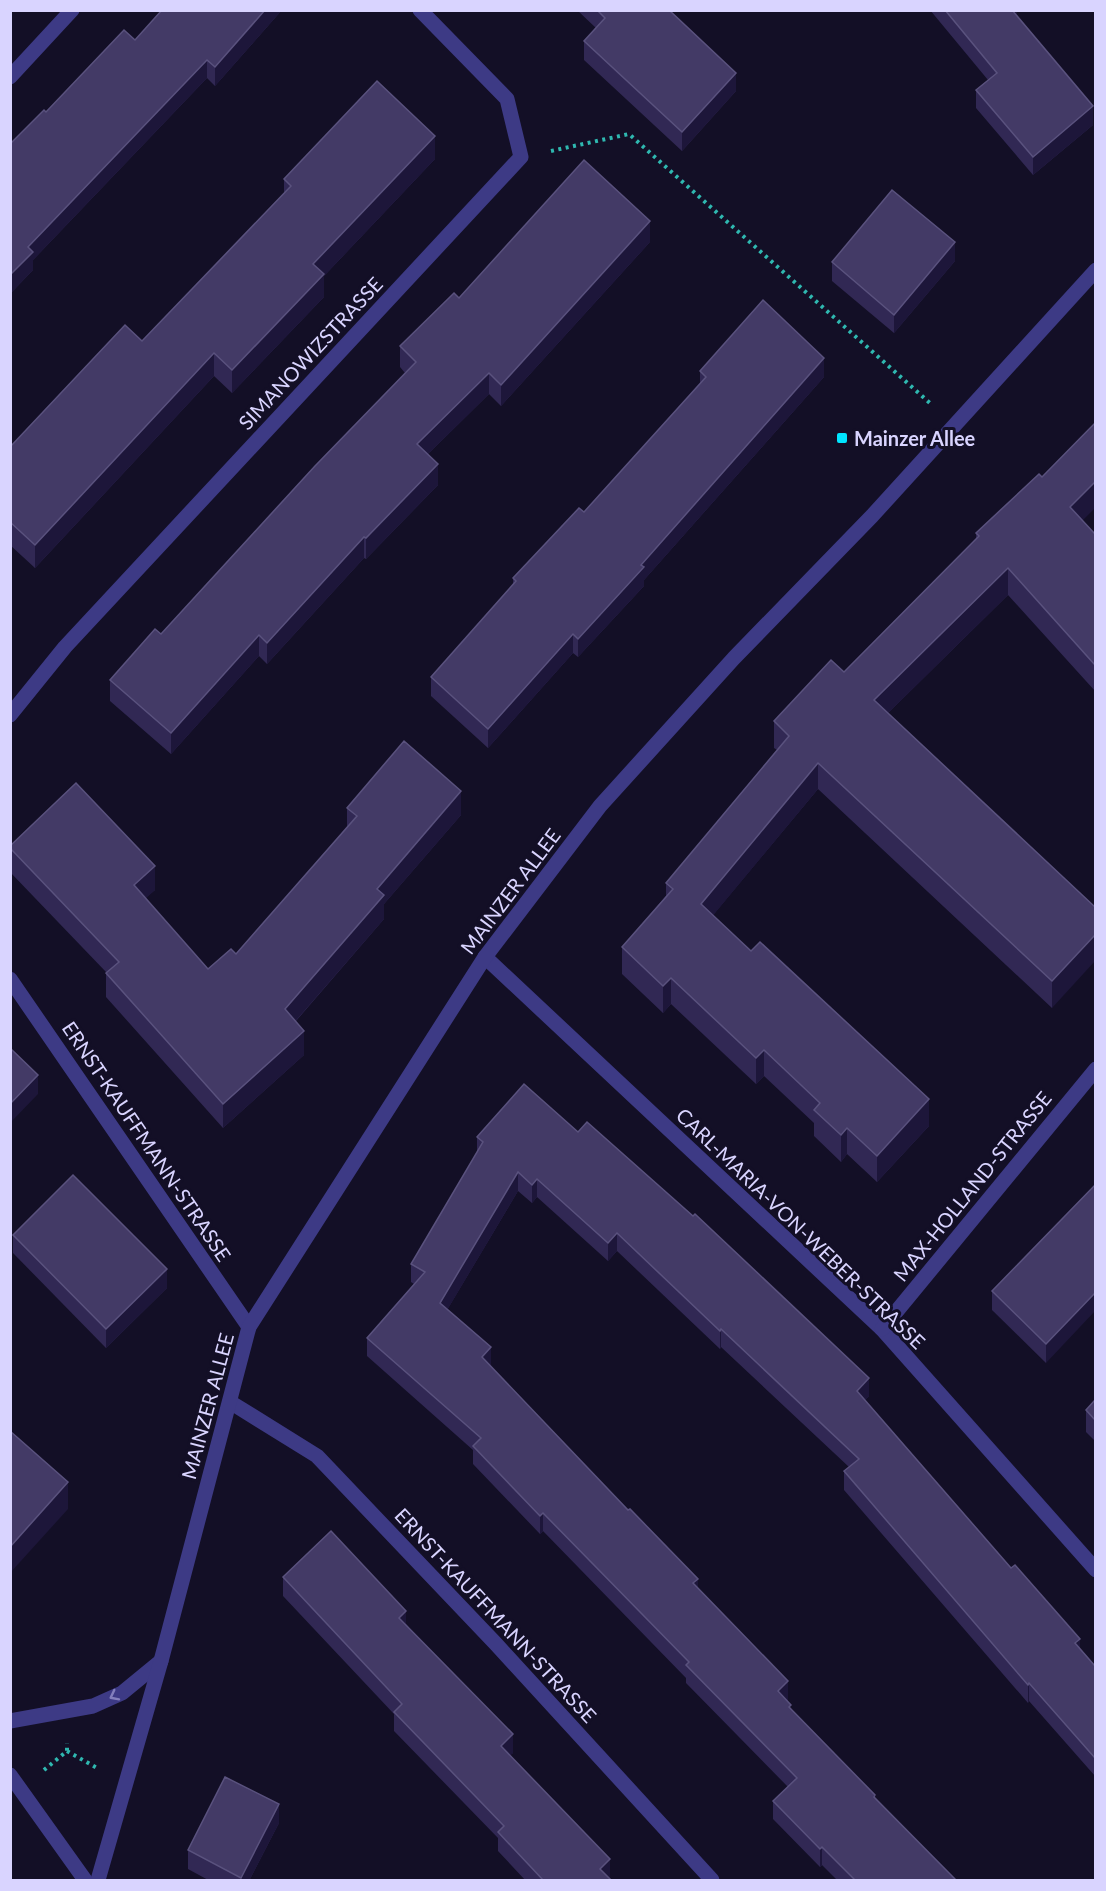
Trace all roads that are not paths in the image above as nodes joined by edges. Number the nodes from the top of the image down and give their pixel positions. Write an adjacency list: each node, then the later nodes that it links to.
1 (72, 10): 3 (street)
2 (420, 10): 5 (street, SIMANOWIZSTRASSE)
3 (10, 77)
4 (1095, 270): 6 (street, MAINZER ALLEE)
5 (10, 715)
6 (485, 957): 9 (street, MAINZER ALLEE); 10 (street, CARL-MARIA-VON-WEBER-STRASSE)
7 (10, 980): 9 (street, ERNST-KAUFFMANN-STRASSE)
8 (1095, 1069): 10 (street, MAX-HOLLAND-STRASSE)
9 (249, 1327): 11 (street, MAINZER ALLEE)
10 (882, 1329): 12 (street, CARL-MARIA-VON-WEBER-STRASSE)
11 (230, 1402): 13 (street, MAINZER ALLEE); 18 (street, ERNST-KAUFFMANN-STRASSE)
12 (1095, 1570)
13 (161, 1661): 14 (street, one-way to 14); 17 (street, MAINZER ALLEE)
14 (10, 1721)
15 (10, 1775): 16 (street)
16 (85, 1881)
17 (98, 1881)
18 (712, 1881)

